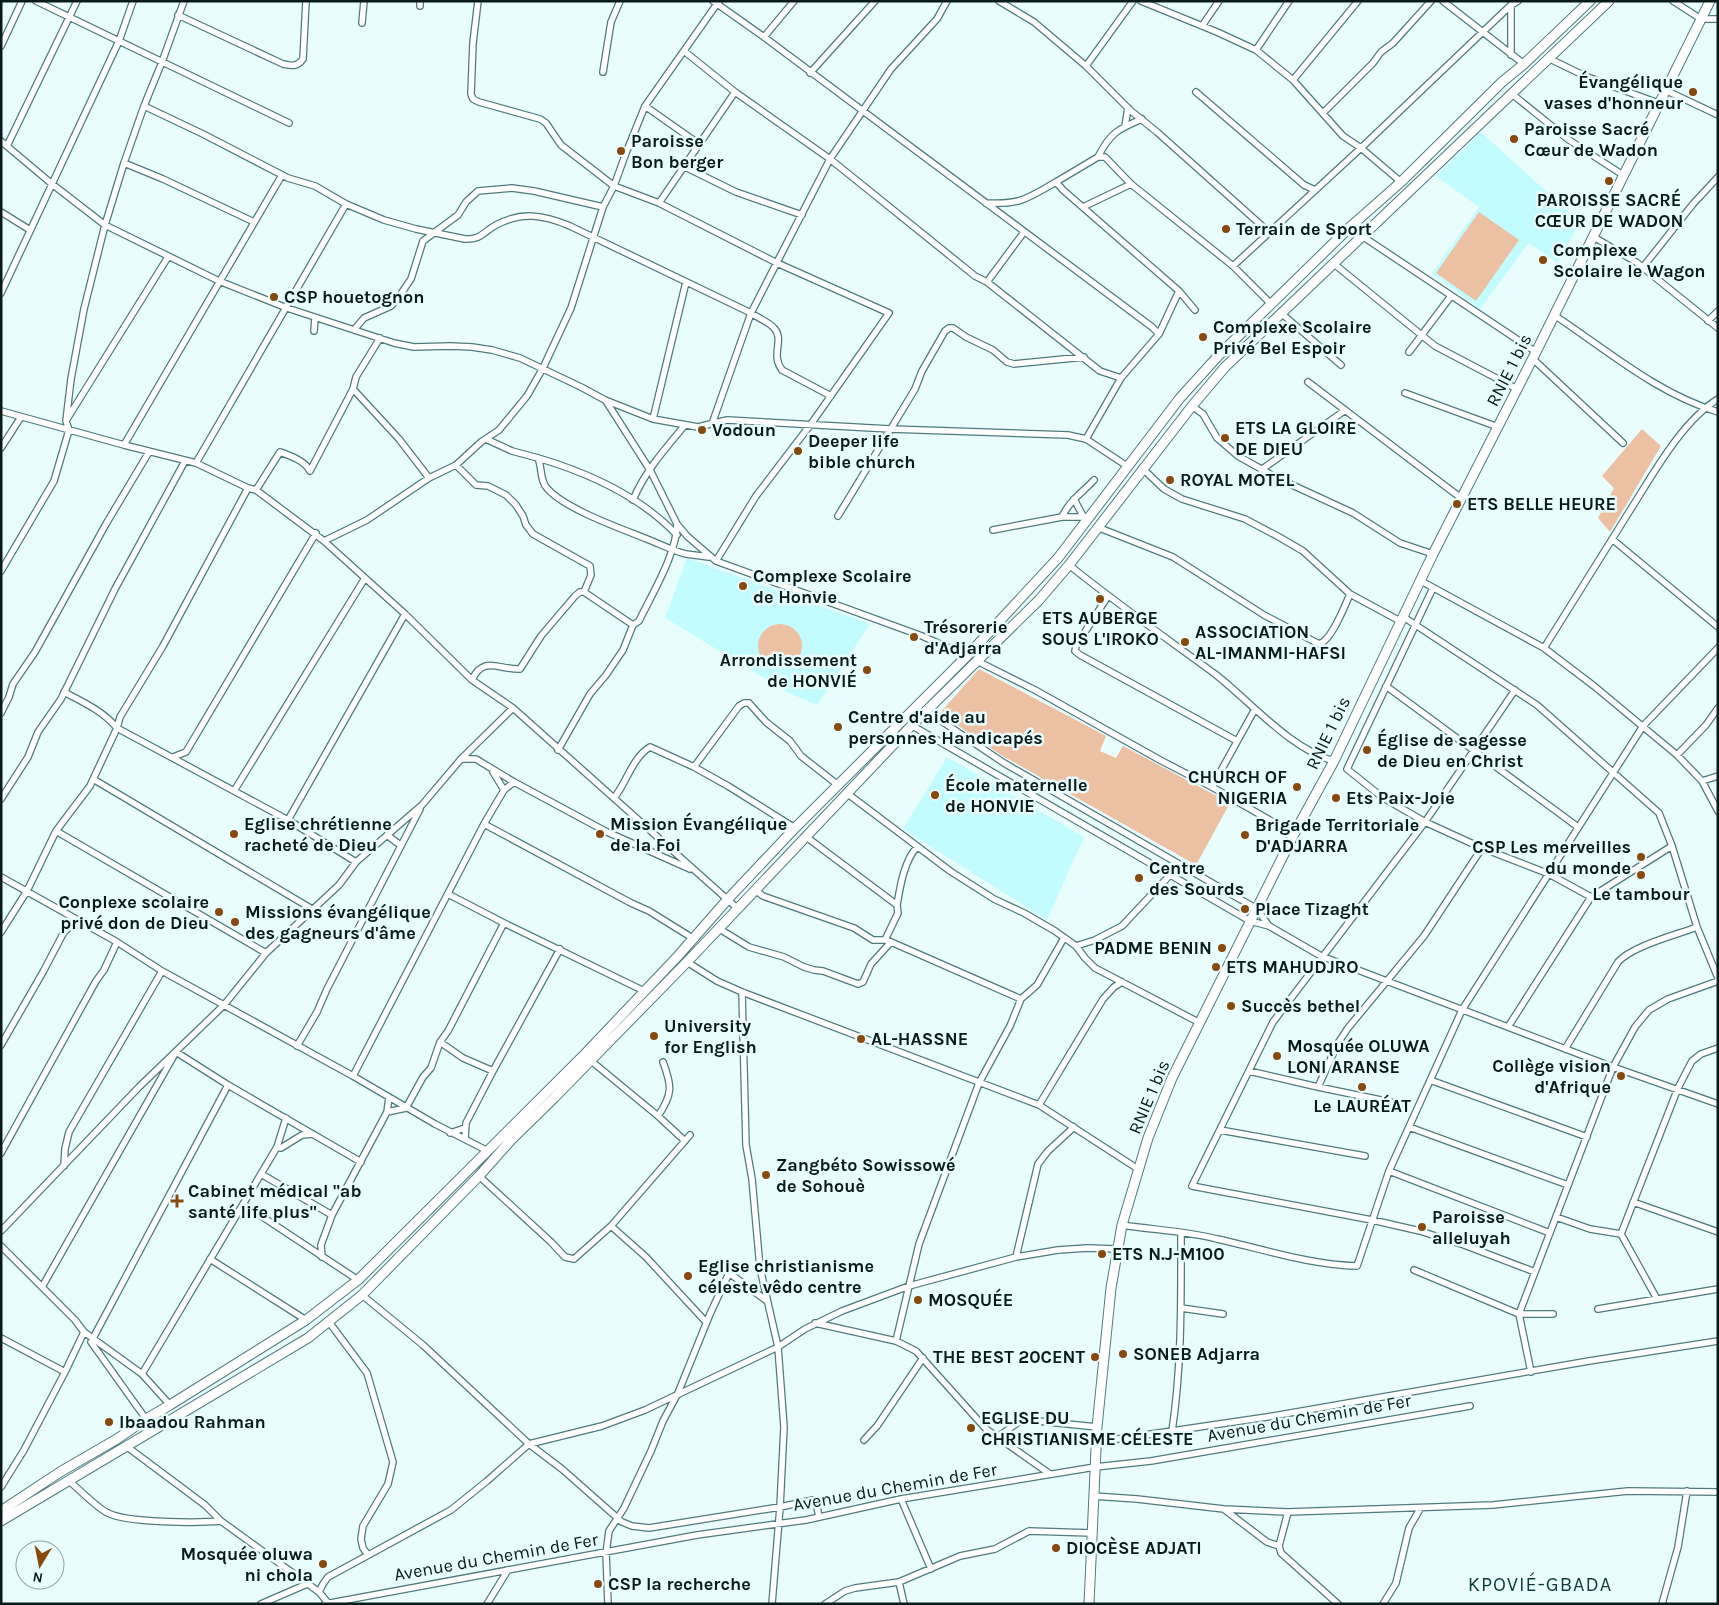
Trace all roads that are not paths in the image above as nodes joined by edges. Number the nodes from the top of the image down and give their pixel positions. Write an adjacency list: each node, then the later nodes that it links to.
1 (22, 1): 37 (street)
2 (36, 1): 29 (street)
3 (77, 1): 29 (street)
4 (133, 1): 36 (street)
5 (184, 1): 28 (street)
6 (306, 1): 28 (street)
7 (364, 1): 32 (street)
8 (478, 1): 78 (street)
9 (620, 1): 45 (street)
10 (794, 1): 35 (street)
11 (875, 1): 46 (street)
12 (947, 1): 56 (street)
13 (1000, 1): 44 (street)
14 (1133, 1): 44 (street)
15 (1141, 1): 33 (street)
16 (1219, 1): 33 (street)
17 (1289, 1): 38 (street)
18 (1358, 1): 47 (street)
19 (1432, 1): 57 (street)
20 (1443, 1): 34 (street)
21 (1518, 1): 27 (street)
22 (1590, 1): 43 (main road)
23 (1609, 1): 41 (main road)
24 (1673, 1): 30 (street)
25 (1710, 1): 30 (main road, RNIE 1 bis)
26 (716, 2): 35 (street); 39 (street)
27 (1512, 5): 34 (street); 40 (street)
28 (178, 15): 42 (street)
29 (69, 17): 36 (street); 64 (street)
30 (1701, 19): 31 (street); 48 (main road, RNIE 1 bis)
31 (1718, 19)
32 (362, 23)
33 (1202, 26): 38 (street)
34 (1483, 33): 40 (street); 65 (street)
35 (764, 37): 46 (street)
36 (119, 41): 42 (street); 75 (street)
37 (1, 46)
38 (1256, 50): 47 (street)
39 (684, 51): 49 (street); 54 (street)
40 (1511, 55): 43 (street)
41 (1550, 58): 51 (main road); 52 (street)
42 (162, 62): 53 (street); 60 (street)
43 (1524, 64): 74 (main road)
44 (1086, 66): 55 (street)
45 (603, 72)
46 (810, 73): 56 (street)
47 (1293, 80): 57 (street)
48 (1665, 90): 52 (main road, RNIE 1 bis); 58 (street)
49 (735, 92): 63 (street); 67 (street)
50 (1196, 92): 77 (street)
51 (1512, 94): 71 (street); 95 (main road)
52 (1658, 103): 71 (main road, RNIE 1 bis)
53 (144, 106): 68 (street); 70 (street)
54 (645, 106): 63 (street); 78 (street)
55 (1128, 108): 59 (street); 61 (street)
56 (863, 112): 67 (street); 82 (street)
57 (1323, 113): 65 (street)
58 (1718, 115)
59 (1142, 119): 61 (street); 93 (street)
60 (289, 123)
61 (1125, 126): 66 (street)
62 (1, 141): 64 (street)
63 (699, 144): 69 (street)
64 (7, 146): 75 (street)
65 (1361, 148): 74 (street); 79 (street)
66 (1098, 156): 73 (street); 76 (street)
67 (830, 159): 87 (street); 104 (street)
68 (124, 163): 88 (street); 89 (street)
69 (683, 166): 81 (street); 87 (street)
70 (282, 175): 83 (street); 88 (street)
71 (1623, 175): 96 (main road, RNIE 1 bis)
72 (1718, 177): 101 (street)
73 (1056, 182): 82 (street); 85 (street)
74 (1401, 182): 108 (main road)
75 (52, 184): 89 (street); 90 (street)
76 (1131, 184): 85 (street); 100 (street)
77 (1304, 185): 79 (street); 80 (street)
78 (614, 186): 81 (street); 84 (street)
79 (1315, 190): 80 (street)
80 (1307, 198): 93 (street)
81 (659, 203): 98 (street)
82 (986, 203): 91 (street)
83 (346, 204): 92 (street); 109 (street)
84 (603, 207): 92 (street); 94 (street)
85 (1083, 207): 105 (street)
86 (1, 212): 90 (street)
87 (802, 216): 98 (street)
88 (254, 222): 102 (street)
89 (105, 225): 97 (street); 145 (street)
90 (30, 230): 106 (street)
91 (1024, 232): 104 (street); 118 (street)
92 (435, 233): 94 (street); 120 (street)
93 (1270, 233): 100 (street)
94 (593, 236): 103 (street); 129 (street)
95 (1362, 236): 99 (main road); 107 (street)
96 (1592, 236): 101 (street); 114 (main road, RNIE 1 bis)
97 (168, 256): 102 (street); 145 (street)
98 (777, 263): 112 (street); 135 (street)
99 (1333, 263): 113 (main road); 123 (street)
100 (1233, 266): 108 (street)
101 (1643, 267): 116 (street)
102 (219, 281): 109 (street); 155 (street)
103 (686, 282): 112 (street); 144 (street)
104 (987, 282): 127 (street)
105 (1179, 291): 110 (street); 117 (street)
106 (1, 292)
107 (1451, 296): 123 (street); 126 (street)
108 (1270, 304): 162 (main road)
109 (286, 308): 115 (street); 160 (street)
110 (1195, 310)
111 (1718, 311): 116 (street)
112 (751, 313): 135 (street); 146 (street)
113 (1281, 313): 128 (street); 138 (main road)
114 (1554, 315): 126 (main road, RNIE 1 bis); 139 (street)
115 (315, 318): 120 (street); 121 (street)
116 (1708, 321): 119 (street)
117 (1163, 326): 118 (street); 122 (street)
118 (1152, 327): 122 (street)
119 (1718, 328)
120 (354, 330): 124 (street)
121 (314, 331)
122 (1159, 334): 130 (street)
123 (1421, 336): 125 (street); 133 (street)
124 (380, 338): 129 (street); 132 (street)
125 (1408, 352)
126 (1534, 355): 133 (main road, RNIE 1 bis); 154 (street)
127 (1084, 358): 130 (street); 150 (street)
128 (1341, 365)
129 (543, 368): 137 (street); 152 (street)
130 (1121, 378): 153 (street)
131 (1308, 382): 140 (street)
132 (354, 389): 166 (street); 169 (street)
133 (1517, 389): 149 (main road, RNIE 1 bis)
134 (1405, 393): 149 (street)
135 (831, 396): 147 (street)
136 (1718, 399): 139 (street)
137 (605, 400): 144 (street); 164 (street)
138 (1192, 406): 163 (main road); 165 (street)
139 (1704, 408): 142 (street); 181 (street)
140 (1344, 410): 165 (street); 170 (street)
141 (1, 411): 143 (street)
142 (1718, 412)
143 (21, 417): 151 (street); 156 (street)
144 (653, 419): 148 (street)
145 (66, 421): 151 (street)
146 (712, 424): 147 (street); 148 (street)
147 (812, 424): 150 (street); 186 (street)
148 (685, 425): 164 (street)
149 (1498, 427): 170 (main road, RNIE 1 bis)
150 (890, 429): 153 (street); 173 (street)
151 (69, 430): 155 (street); 188 (street)
152 (486, 439): 158 (street); 161 (street)
153 (1086, 439): 162 (street)
154 (1623, 443)
155 (124, 445): 157 (street)
156 (1, 448)
157 (149, 452): 159 (street); 215 (street)
158 (538, 458): 172 (street); 183 (street)
159 (185, 460): 160 (street); 207 (street)
160 (196, 462): 168 (street)
161 (456, 465): 166 (street); 192 (street)
162 (1127, 466): 174 (main road)
163 (1142, 468): 177 (main road); 193 (street)
164 (650, 470): 172 (street); 176 (street)
165 (1262, 470): 184 (street)
166 (429, 478): 182 (street)
167 (1094, 480): 171 (street)
168 (248, 488): 169 (street); 219 (street)
169 (256, 490): 179 (street)
170 (1461, 498): 184 (main road, RNIE 1 bis)
171 (1074, 499): 174 (street); 175 (street)
172 (633, 500): 180 (street)
173 (838, 516)
174 (1086, 516): 175 (street); 202 (main road)
175 (1062, 517): 178 (street)
176 (677, 524): 180 (street); 185 (street)
177 (1097, 527): 187 (main road); 193 (street)
178 (993, 530)
179 (316, 533): 182 (street); 224 (street)
180 (677, 535): 183 (street)
181 (1612, 539): 199 (street); 200 (street)
182 (324, 541): 189 (street)
183 (673, 549): 185 (street); 197 (street)
184 (1432, 554): 190 (main road, RNIE 1 bis)
185 (709, 556): 186 (street)
186 (716, 562): 202 (street)
187 (1069, 565): 194 (street); 203 (main road)
188 (1, 570)
189 (364, 578): 195 (street); 243 (street)
190 (1421, 581): 191 (street); 196 (main road, RNIE 1 bis)
191 (1433, 588): 198 (street); 200 (street)
192 (584, 592): 197 (street); 204 (street)
193 (1350, 594): 196 (street)
194 (1108, 596): 213 (street); 220 (street)
195 (406, 614): 204 (street); 249 (street)
196 (1401, 619): 198 (street); 229 (main road, RNIE 1 bis)
197 (633, 625): 222 (street)
198 (1415, 626): 205 (street); 206 (street)
199 (1718, 627)
200 (1544, 648): 218 (street)
201 (1718, 648): 218 (street)
202 (967, 656): 210 (main road)
203 (977, 661): 214 (main road); 241 (street)
204 (472, 680): 211 (street)
205 (1386, 686): 223 (street); 250 (street)
206 (1515, 690): 223 (street); 234 (street)
207 (64, 692): 208 (street); 209 (street)
208 (73, 697): 209 (street); 219 (street)
209 (62, 699): 245 (street)
210 (918, 704): 214 (street); 216 (main road)
211 (513, 708): 221 (street); 222 (street)
212 (1718, 708): 225 (street)
213 (1255, 709): 220 (street); 229 (street)
214 (927, 711): 217 (main road); 230 (street)
215 (1, 713)
216 (904, 718): 217 (street); 240 (main road)
217 (912, 726): 235 (street); 244 (main road)
218 (1643, 726): 225 (street); 234 (street)
219 (117, 728): 226 (street); 237 (street)
220 (1237, 741): 241 (street)
221 (474, 745): 227 (street); 228 (street)
222 (558, 750): 246 (street)
223 (1474, 750): 250 (street); 252 (street)
224 (186, 752): 226 (street); 231 (street)
225 (1677, 755): 238 (street)
226 (174, 757): 231 (street)
227 (461, 759): 228 (street); 247 (street)
228 (476, 759): 233 (street)
229 (1334, 761): 255 (main road, RNIE 1 bis)
230 (1004, 763): 235 (street); 275 (street)
231 (185, 765): 243 (street)
232 (694, 767): 240 (street); 246 (street); 253 (street)
233 (492, 770): 239 (street); 242 (street)
234 (1613, 773): 252 (street); 259 (street)
235 (998, 775): 265 (street)
236 (1718, 776): 238 (street)
237 (93, 779): 254 (street); 274 (street)
238 (1702, 781): 248 (street)
239 (514, 782): 242 (street); 263 (street)
240 (838, 786): 253 (main road)
241 (1212, 787): 255 (street)
242 (504, 790): 251 (street)
243 (234, 791): 249 (street)
244 (848, 794): 257 (main road); 260 (street)
245 (2, 798)
246 (614, 798): 263 (street)
247 (422, 805): 256 (street); 258 (street)
248 (1718, 811)
249 (288, 820): 262 (street)
250 (1425, 822): 261 (street); 290 (street)
251 (484, 824): 269 (street); 283 (street)
252 (1578, 827): 264 (street)
253 (795, 828): 271 (main road)
254 (56, 831): 268 (street); 289 (street)
255 (1294, 834): 275 (main road, RNIE 1 bis)
256 (386, 835): 258 (street); 262 (street)
257 (805, 836): 267 (main road); 272 (street)
258 (400, 845): 305 (street)
259 (1672, 846): 270 (street); 280 (street)
260 (917, 847): 272 (street); 284 (street)
261 (1482, 848): 264 (street); 294 (street)
262 (356, 862): 274 (street)
263 (696, 871): 271 (street)
264 (1548, 874): 270 (street); 300 (street)
265 (1170, 875): 276 (street); 287 (street)
266 (1, 877): 268 (street)
267 (755, 890): 273 (main road); 285 (street)
268 (27, 891): 277 (street); 282 (street)
269 (448, 894): 278 (street); 314 (street)
270 (1591, 896): 302 (street)
271 (728, 899): 273 (street); 283 (main road)
272 (897, 905): 285 (street)
273 (738, 908): 281 (main road)
274 (312, 909): 289 (street)
275 (1257, 909): 276 (main road, RNIE 1 bis); 279 (street)
276 (1250, 921): 279 (street); 301 (main road, RNIE 1 bis)
277 (83, 923): 286 (street); 304 (street)
278 (504, 923): 288 (street); 303 (street)
279 (1269, 926): 290 (street)
280 (1697, 927): 293 (street); 307 (street)
281 (718, 928): 285 (street); 291 (main road)
282 (1, 932)
283 (694, 938): 296 (main road)
284 (1064, 938): 287 (street); 298 (street)
285 (888, 941): 298 (street)
286 (117, 942): 292 (street); 342 (street)
287 (1076, 946): 295 (street)
288 (560, 949): 296 (street); 312 (street)
289 (266, 953): 299 (street)
290 (1321, 956): 294 (street); 313 (street)
291 (687, 962): 297 (street); 309 (main road)
292 (162, 971): 299 (street); 345 (street)
293 (1718, 980): 311 (street)
294 (1386, 981): 300 (street); 318 (street)
295 (1122, 982): 301 (street); 323 (street)
296 (644, 991): 341 (main road)
297 (742, 992): 316 (street); 376 (street)
298 (1021, 999): 316 (street)
299 (224, 1005): 305 (street); 308 (street)
300 (1462, 1010): 302 (street); 315 (street)
301 (1200, 1022): 346 (main road, RNIE 1 bis)
302 (1508, 1027): 307 (street)
303 (440, 1042): 312 (street); 324 (street)
304 (1, 1045)
305 (297, 1046): 314 (street)
306 (1718, 1048): 319 (street)
307 (1565, 1049): 311 (street)
308 (176, 1052): 317 (street); 345 (street); 372 (street)
309 (590, 1060): 326 (street); 349 (main road)
310 (663, 1062): 326 (street)
311 (1613, 1067): 319 (street); 336 (street)
312 (493, 1071): 331 (street)
313 (1249, 1071): 318 (street); 332 (street)
314 (353, 1076): 320 (street)
315 (1430, 1080): 329 (street); 336 (street)
316 (979, 1083): 323 (street); 371 (street)
317 (228, 1085): 327 (street); 388 (street)
318 (1318, 1087): 321 (street)
319 (1678, 1088): 322 (street); 351 (street)
320 (390, 1097): 324 (street); 325 (street)
321 (1400, 1104)
322 (1718, 1104)
323 (1039, 1105): 330 (street)
324 (406, 1108): 325 (street); 333 (street)
325 (387, 1112): 344 (street)
326 (658, 1116): 339 (street)
327 (286, 1118): 328 (street); 340 (street)
328 (299, 1126): 334 (street); 337 (street)
329 (1409, 1126): 347 (street); 350 (street)
330 (1074, 1127): 346 (street); 366 (street)
331 (465, 1128): 333 (street); 338 (street)
332 (1220, 1130): 343 (street); 355 (street)
333 (450, 1133): 338 (street)
334 (313, 1134): 337 (street); 344 (street)
335 (690, 1135): 339 (street)
336 (1587, 1137): 350 (street)
337 (297, 1138): 340 (street)
338 (465, 1139): 341 (street)
339 (685, 1141): 357 (street)
340 (277, 1147): 348 (street)
341 (486, 1150): 370 (main road)
342 (1, 1153)
343 (1365, 1156)
344 (361, 1162): 353 (street)
345 (64, 1166): 358 (street)
346 (1138, 1169): 356 (main road, RNIE 1 bis)
347 (1389, 1171): 355 (street); 361 (street)
348 (261, 1174): 352 (street); 353 (street)
349 (479, 1176): 357 (street); 374 (main road)
350 (1568, 1185): 354 (street)
351 (1633, 1202): 359 (street); 362 (street)
352 (243, 1204): 365 (street); 367 (street)
353 (332, 1216): 365 (street)
354 (1556, 1217): 361 (street); 362 (street)
355 (1372, 1220): 360 (street); 369 (street)
356 (1122, 1225): 360 (street); 364 (main road, RNIE 1 bis)
357 (611, 1226): 384 (street)
358 (1, 1231)
359 (1718, 1232)
360 (1181, 1233): 377 (street)
361 (1550, 1233): 369 (street)
362 (1621, 1234): 375 (street)
363 (1, 1246): 372 (street)
364 (1117, 1249): 366 (street); 400 (main road, RNIE 1 bis)
365 (322, 1257): 370 (street)
366 (1016, 1257): 371 (street)
367 (210, 1259): 382 (street); 395 (street)
368 (1414, 1270): 380 (street)
369 (1535, 1272): 380 (street)
370 (358, 1280): 382 (main road)
371 (909, 1286): 385 (street); 389 (street)
372 (42, 1287): 386 (street)
373 (1718, 1289): 375 (street)
374 (362, 1295): 383 (main road); 405 (street)
375 (1657, 1299): 378 (street)
376 (767, 1302): 384 (street); 391 (street)
377 (1181, 1308): 379 (street); 401 (street)
378 (1598, 1309)
379 (1223, 1314)
380 (1520, 1314): 381 (street); 394 (street)
381 (1553, 1314)
382 (306, 1320): 397 (main road)
383 (329, 1322): 406 (main road); 428 (street)
384 (706, 1322): 396 (street)
385 (815, 1323): 389 (street); 391 (street)
386 (84, 1332): 388 (street); 393 (street)
387 (1, 1338): 393 (street)
388 (93, 1338): 395 (street); 399 (street)
389 (896, 1341): 392 (street)
390 (1718, 1341): 394 (street, Avenue du Chemin de Fer)
391 (778, 1347): 396 (street); 415 (street)
392 (923, 1358): 402 (street); 403 (street)
393 (66, 1372): 410 (street)
394 (1531, 1372): 401 (street, Avenue du Chemin de Fer)
395 (142, 1374): 397 (street)
396 (678, 1393): 405 (street); 421 (street)
397 (170, 1405): 399 (main road)
398 (1470, 1406): 407 (street, Avenue du Chemin de Fer)
399 (146, 1419): 418 (main road)
400 (1097, 1427): 402 (street); 404 (main road, RNIE 1 bis)
401 (1172, 1431): 404 (street, Avenue du Chemin de Fer)
402 (998, 1436): 408 (street)
403 (864, 1440)
404 (1097, 1442): 407 (main road, RNIE 1 bis)
405 (528, 1444): 421 (street); 428 (street)
406 (126, 1446): 409 (main road); 423 (street)
407 (1095, 1467): 408 (street, Avenue du Chemin de Fer); 413 (main road, RNIE 1 bis)
408 (1050, 1474): 414 (street, Avenue du Chemin de Fer)
409 (69, 1480): 422 (main road); 423 (street)
410 (1, 1487)
411 (1687, 1492): 412 (street); 417 (street); 444 (street)
412 (1718, 1492)
413 (1093, 1496): 416 (street); 425 (main road, RNIE 1 bis)
414 (902, 1499): 420 (street, Avenue du Chemin de Fer); 429 (street)
415 (780, 1507): 420 (street); 421 (street); 424 (street)
416 (1224, 1509): 419 (street); 426 (street)
417 (1420, 1509): 419 (street); 443 (street)
418 (1, 1511)
419 (1288, 1512): 426 (street)
420 (819, 1517): 424 (street, Avenue du Chemin de Fer)
421 (618, 1518): 427 (street)
422 (1, 1521)
423 (221, 1521): 432 (street)
424 (778, 1523): 427 (street, Avenue du Chemin de Fer); 438 (street)
425 (1092, 1533): 429 (street); 441 (main road, RNIE 1 bis)
426 (1279, 1546): 442 (street)
427 (606, 1553): 430 (street, Avenue du Chemin de Fer); 437 (street)
428 (368, 1556): 433 (street)
429 (931, 1569): 431 (street)
430 (508, 1570): 434 (street, Avenue du Chemin de Fer); 436 (street)
431 (899, 1582): 439 (street); 440 (street)
432 (307, 1584): 433 (street); 435 (street)
433 (319, 1592): 434 (street)
434 (327, 1603)
435 (261, 1604)
436 (487, 1604)
437 (608, 1604)
438 (772, 1604)
439 (825, 1604)
440 (904, 1604)
441 (1089, 1604)
442 (1338, 1604)
443 (1383, 1604)
444 (1662, 1604)

